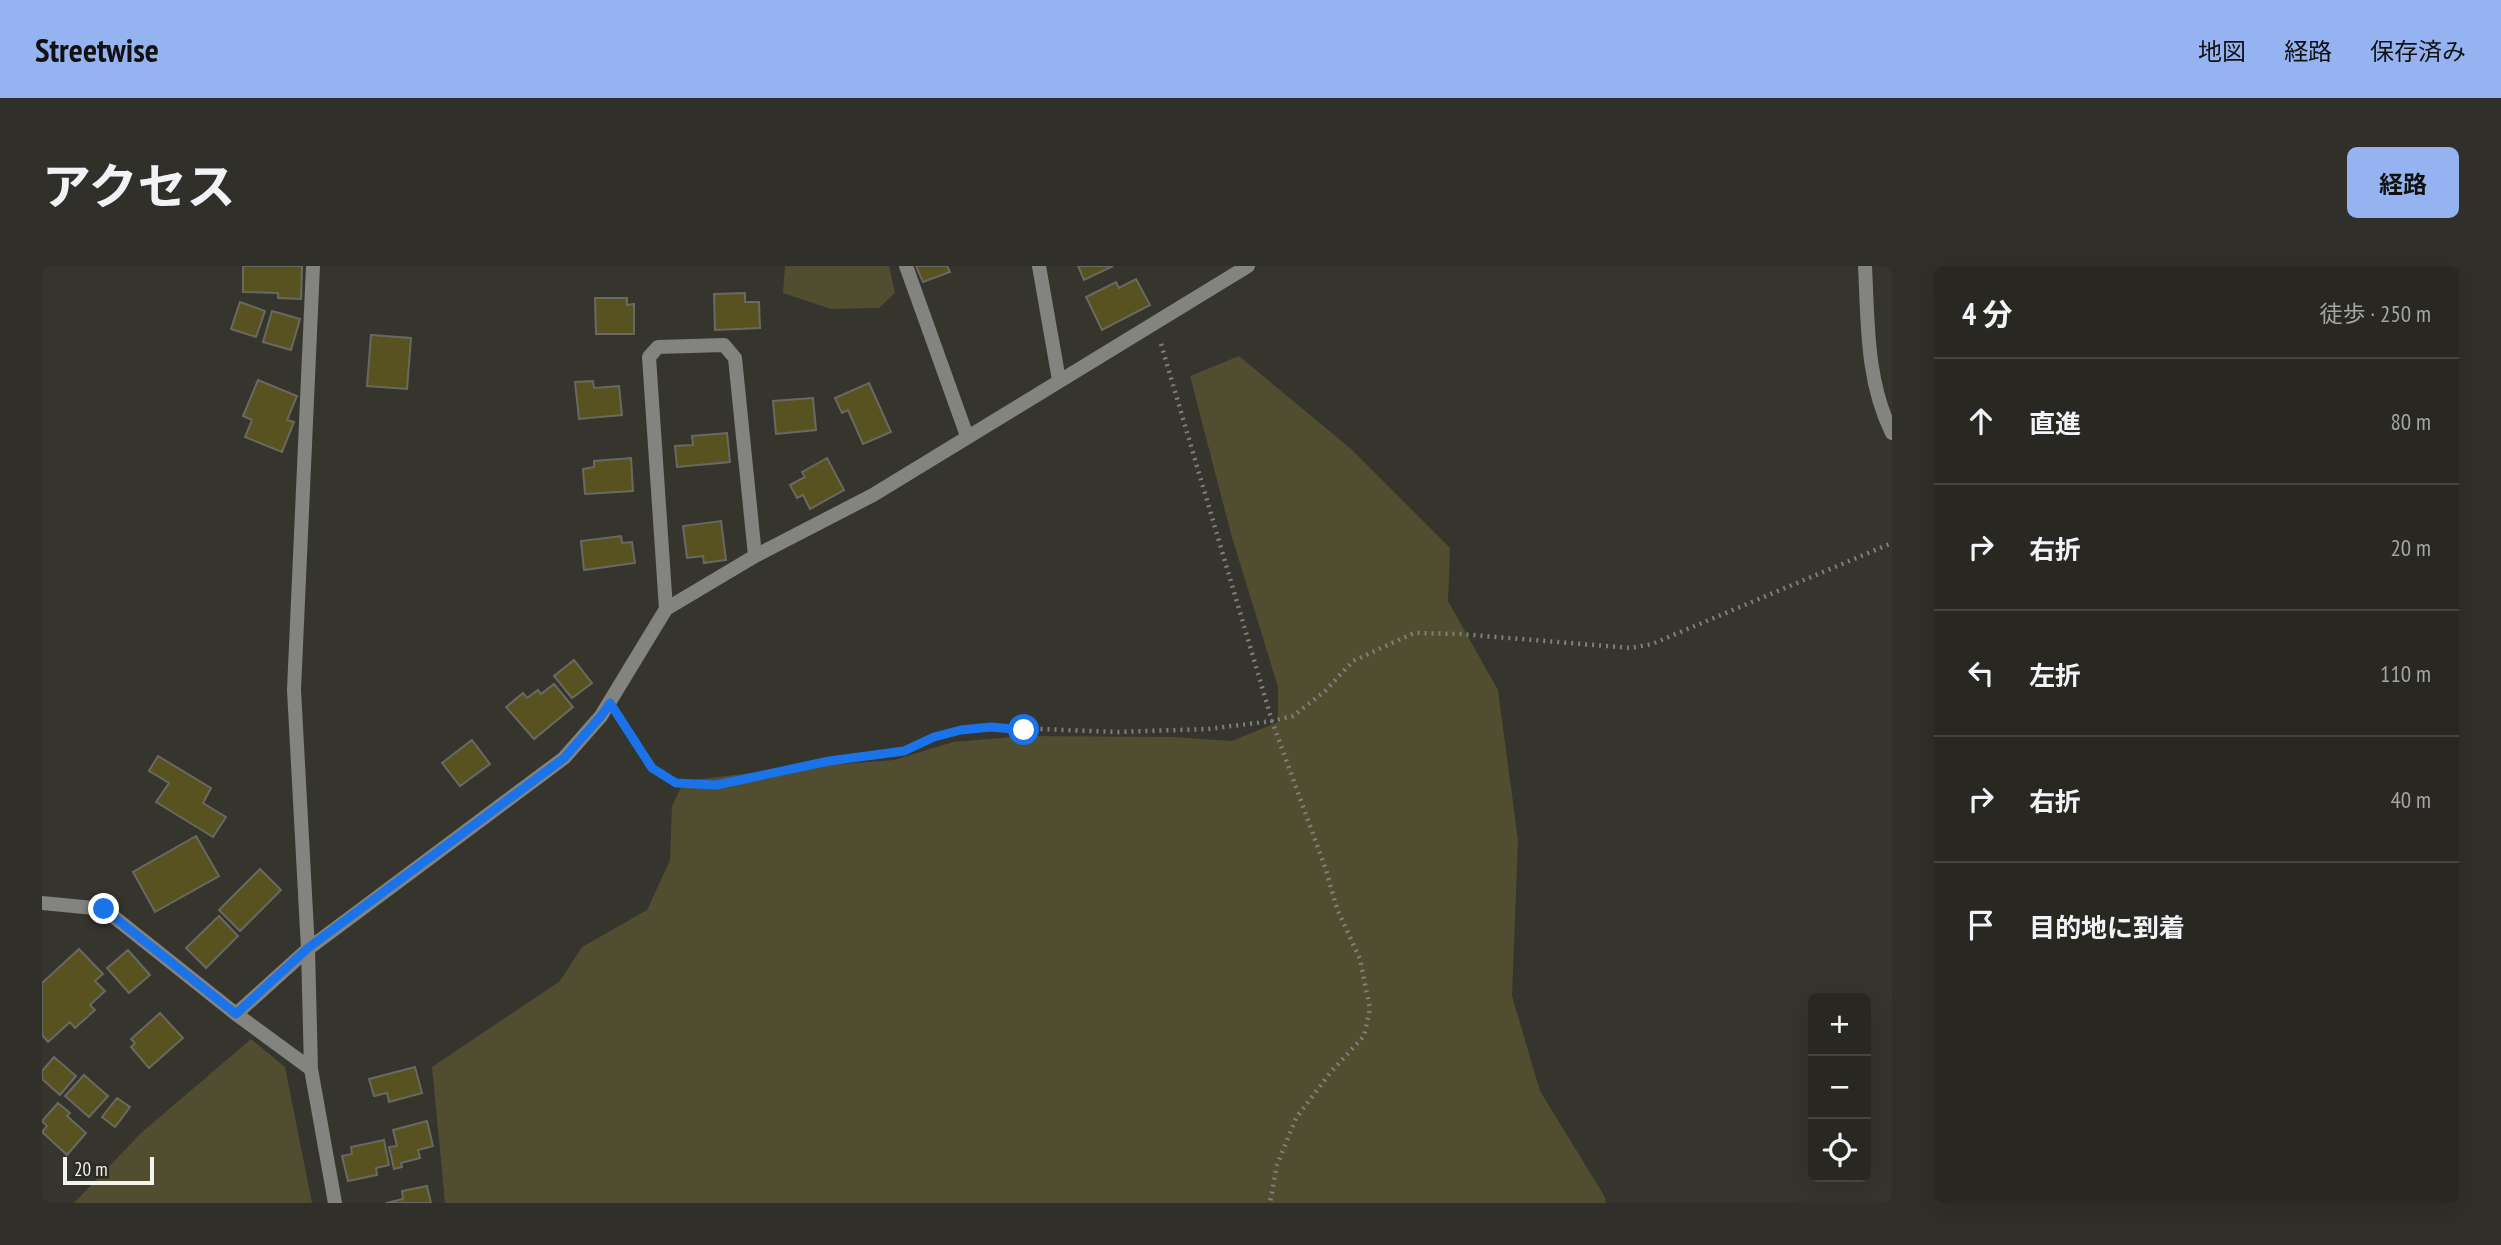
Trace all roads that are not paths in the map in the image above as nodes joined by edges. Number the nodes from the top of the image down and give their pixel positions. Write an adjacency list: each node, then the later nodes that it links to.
1 (313, 266): 12 (street)
2 (906, 266): 8 (street)
3 (1039, 266): 6 (street)
4 (1248, 266): 6 (street)
5 (1865, 266): 7 (street)
6 (1059, 380): 8 (street)
7 (1892, 433)
8 (967, 436): 9 (street)
9 (755, 556): 10 (street); 10 (street)
10 (666, 609): 12 (street)
11 (42, 903): 13 (street)
12 (308, 948): 13 (street); 14 (street)
13 (236, 1014): 14 (street)
14 (311, 1069): 15 (street)
15 (335, 1203)

